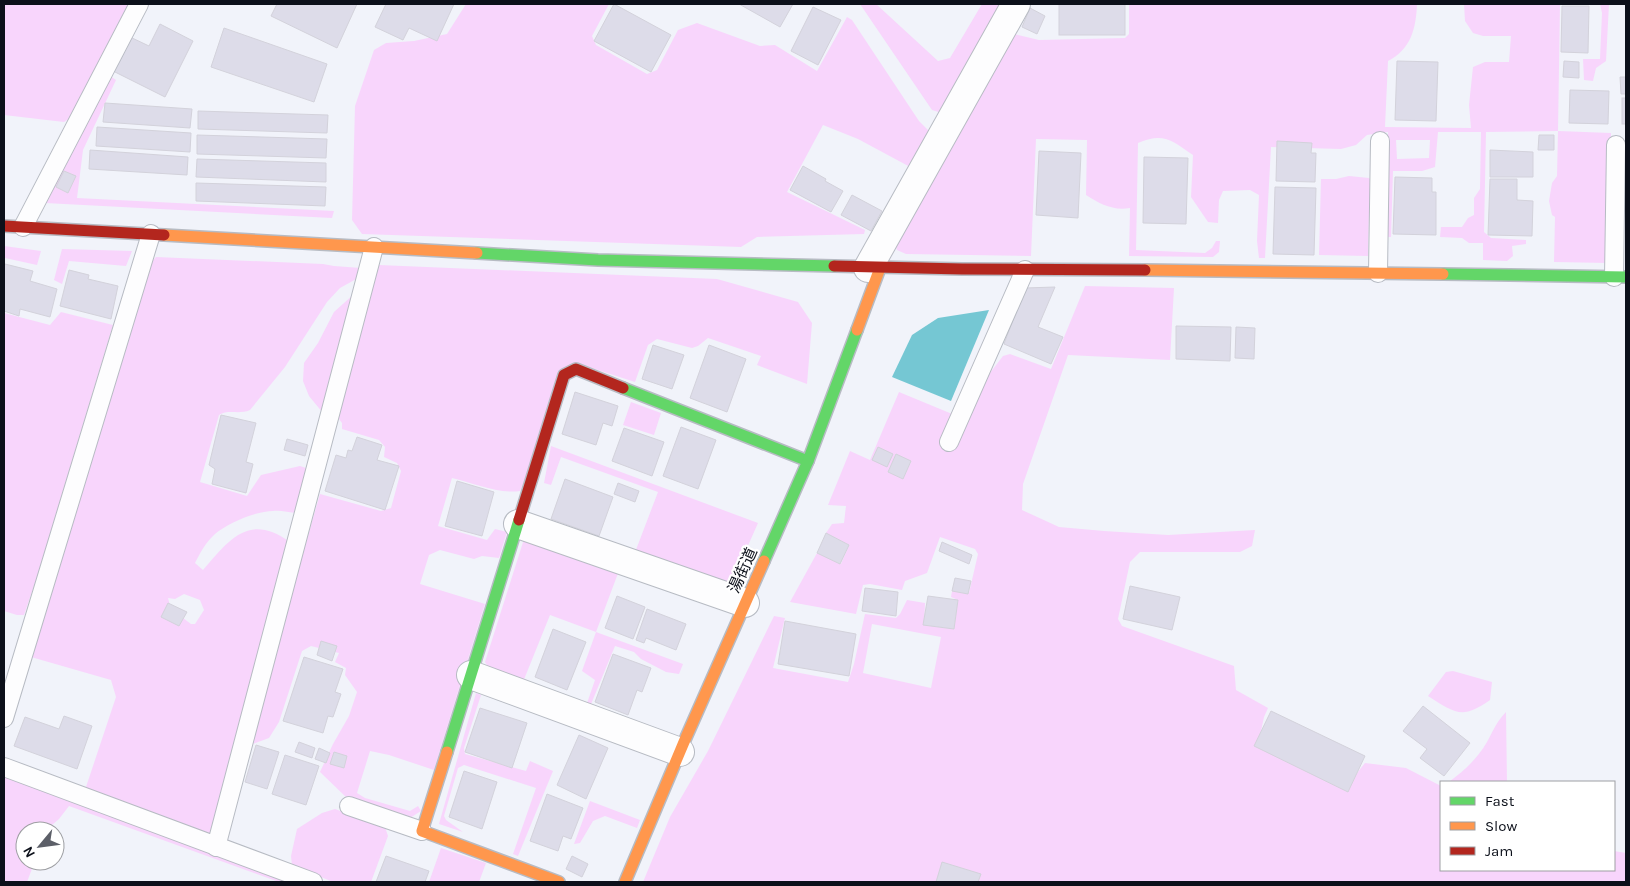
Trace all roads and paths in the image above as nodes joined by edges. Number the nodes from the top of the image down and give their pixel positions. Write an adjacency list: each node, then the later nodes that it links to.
1 (139, 4): 6 (lane)
2 (1016, 4): 9 (street)
3 (1380, 141): 11 (lane)
4 (1616, 145): 12 (lane)
5 (4, 226): 6 (street)
6 (23, 226): 7 (street)
7 (151, 234): 8 (street); 18 (lane)
8 (374, 247): 9 (street); 23 (lane)
9 (874, 268): 10 (street); 14 (street, 湯街道)
10 (1026, 270): 11 (street); 13 (lane)
11 (1378, 273): 12 (street)
12 (1620, 277)
13 (949, 442)
14 (808, 461): 15 (street); 16 (street, 湯街道)
15 (518, 524): 16 (street); 17 (street)
16 (745, 603): 19 (street, 湯街道)
17 (471, 675): 19 (street); 22 (street)
18 (4, 718)
19 (680, 752): 26 (street, 湯街道)
20 (4, 767): 23 (lane)
21 (349, 806): 22 (lane)
22 (422, 831): 25 (street)
23 (216, 846): 24 (lane)
24 (313, 882)
25 (559, 882)
26 (625, 882)

